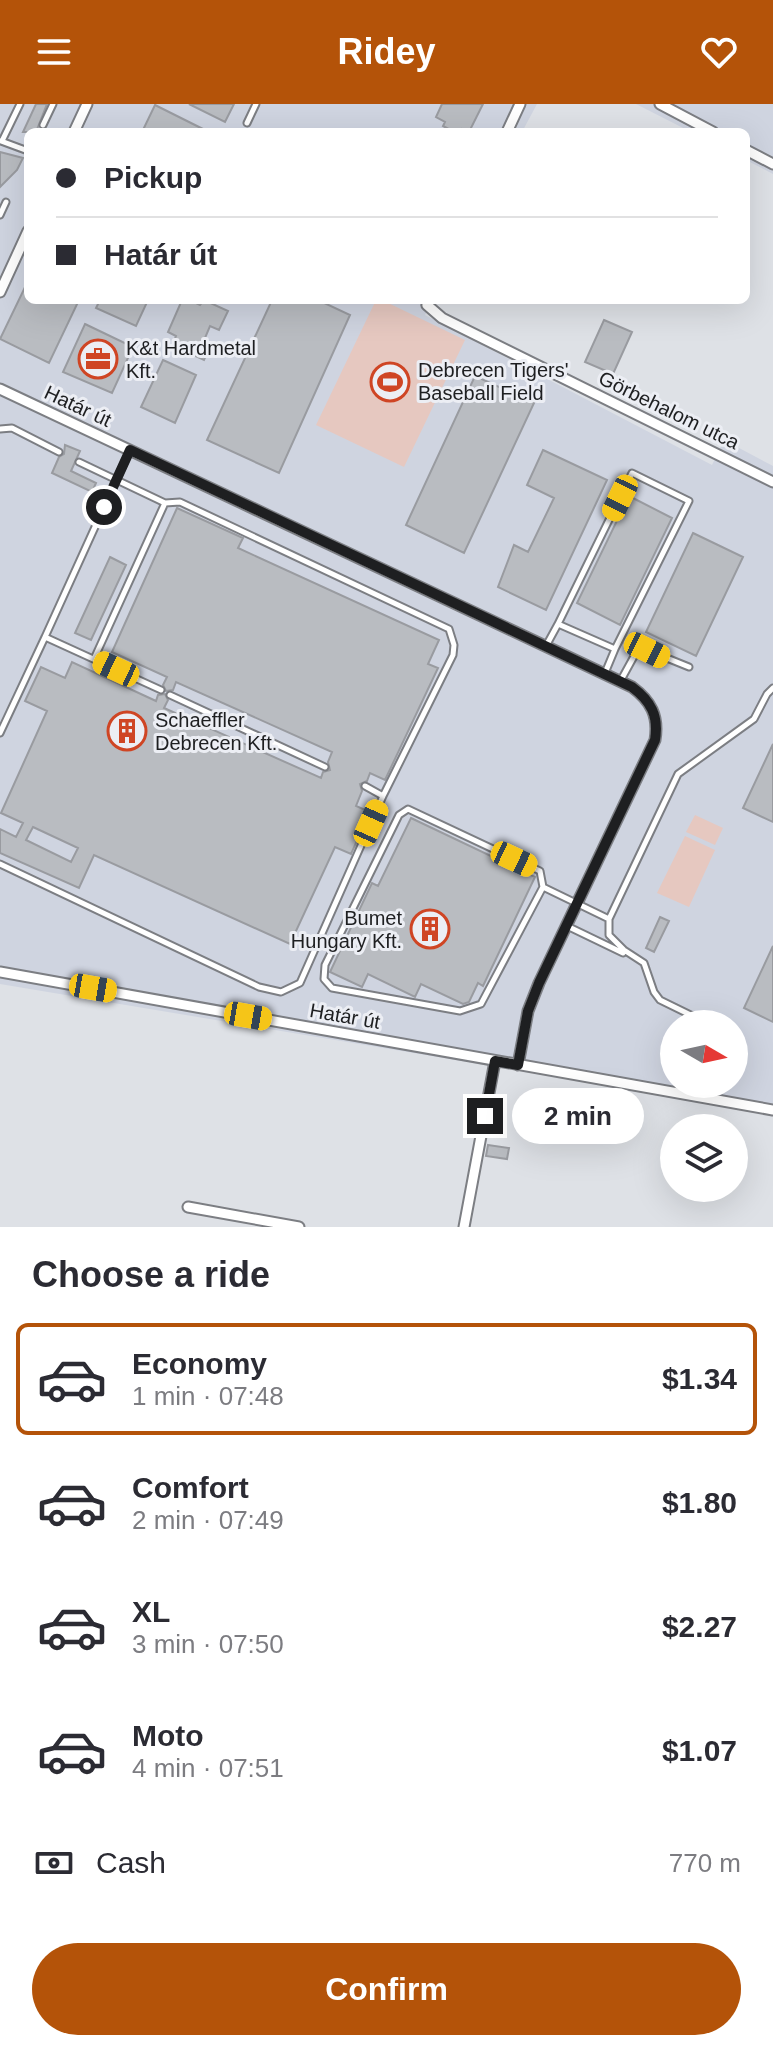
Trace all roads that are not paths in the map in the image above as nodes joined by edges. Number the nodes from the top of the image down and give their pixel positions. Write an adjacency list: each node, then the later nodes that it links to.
1 (20, 104): 12 (lane)
2 (53, 104): 8 (lane)
3 (87, 104): 9 (street)
4 (256, 104): 7 (lane)
5 (520, 104): 10 (street)
6 (660, 104): 11 (street)
7 (247, 123)
8 (43, 125)
9 (76, 128)
10 (509, 128)
11 (705, 128)
12 (1, 141): 13 (lane)
13 (24, 150)
14 (750, 152): 15 (street)
15 (773, 164)
16 (6, 202): 17 (lane)
17 (0, 215)
18 (24, 240): 19 (street)
19 (0, 292)
20 (428, 304): 27 (street, Görbehalom utca)
21 (0, 389): 23 (street, Határ út)
22 (0, 429): 24 (lane)
23 (130, 450): 26 (lane); 31 (street, Határ út)
24 (59, 452)
25 (79, 462): 26 (lane)
26 (116, 480): 28 (lane); 30 (lane)
27 (773, 482)
28 (165, 503): 33 (lane); 43 (lane)
29 (558, 624): 31 (lane); 32 (lane); 32 (lane)
30 (45, 637): 33 (lane); 40 (lane)
31 (546, 646): 35 (street, Határ út)
32 (615, 649): 35 (lane)
33 (94, 659): 38 (lane)
34 (689, 667): 36 (lane)
35 (604, 673): 36 (street, Határ út)
36 (621, 681): 46 (street, Határ út)
37 (773, 688): 47 (lane)
38 (161, 690)
39 (170, 695): 41 (lane)
40 (0, 733)
41 (325, 767)
42 (365, 786): 43 (lane)
43 (383, 796): 44 (lane)
44 (0, 864)
45 (543, 887): 45 (lane); 46 (lane)
46 (578, 904): 47 (lane); 48 (street, Határ út)
47 (609, 919): 49 (lane)
48 (567, 926): 50 (lane); 55 (street, Határ út)
49 (608, 929): 50 (lane); 51 (lane)
50 (590, 935): 51 (lane)
51 (629, 954): 53 (lane)
52 (0, 972): 54 (street, Határ út)
53 (680, 1010)
54 (495, 1061): 55 (street, Határ út); 59 (street)
55 (518, 1065): 56 (street, Határ út)
56 (773, 1110)
57 (188, 1207): 58 (street)
58 (299, 1227)
59 (464, 1227)

